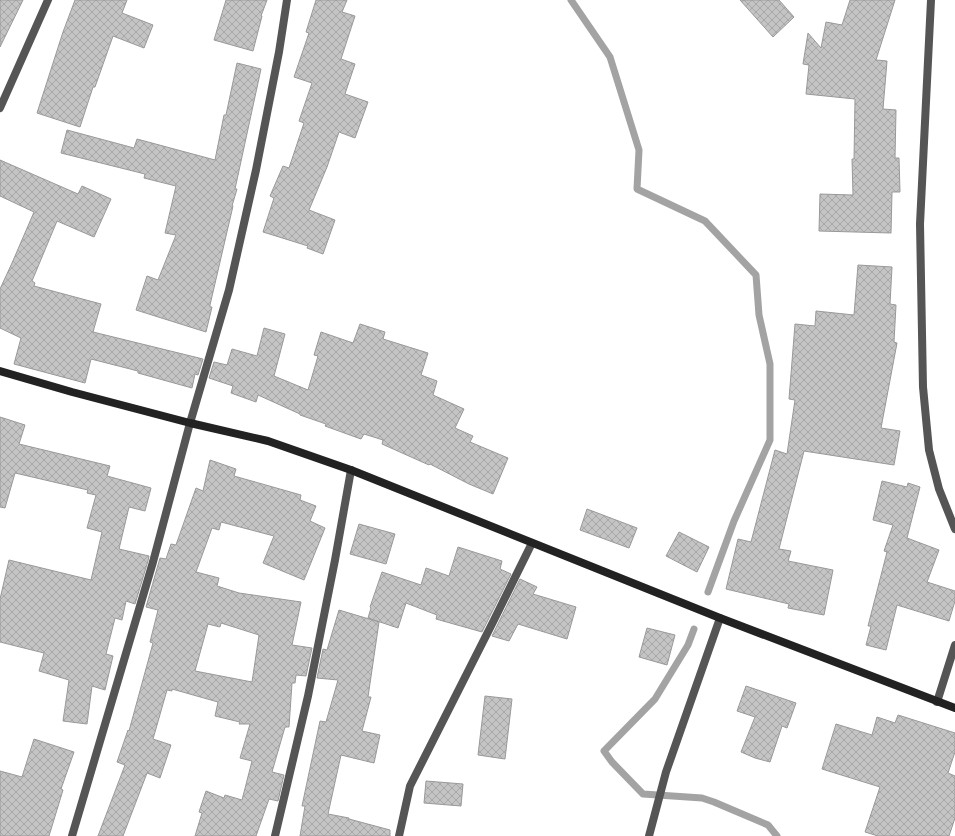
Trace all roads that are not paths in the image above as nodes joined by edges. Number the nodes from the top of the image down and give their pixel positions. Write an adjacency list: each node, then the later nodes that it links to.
1 (48, 0): 4 (street)
2 (287, 0): 6 (street)
3 (931, 0): 8 (street)
4 (0, 108)
5 (0, 371): 6 (main road)
6 (190, 423): 7 (main road); 14 (street)
7 (351, 470): 9 (main road); 15 (street)
8 (955, 529)
9 (532, 543): 10 (main road); 16 (street)
10 (720, 618): 12 (main road); 17 (street)
11 (955, 645): 12 (street)
12 (937, 702): 13 (main road)
13 (955, 708)
14 (72, 836)
15 (275, 836)
16 (399, 836)
17 (649, 836)

